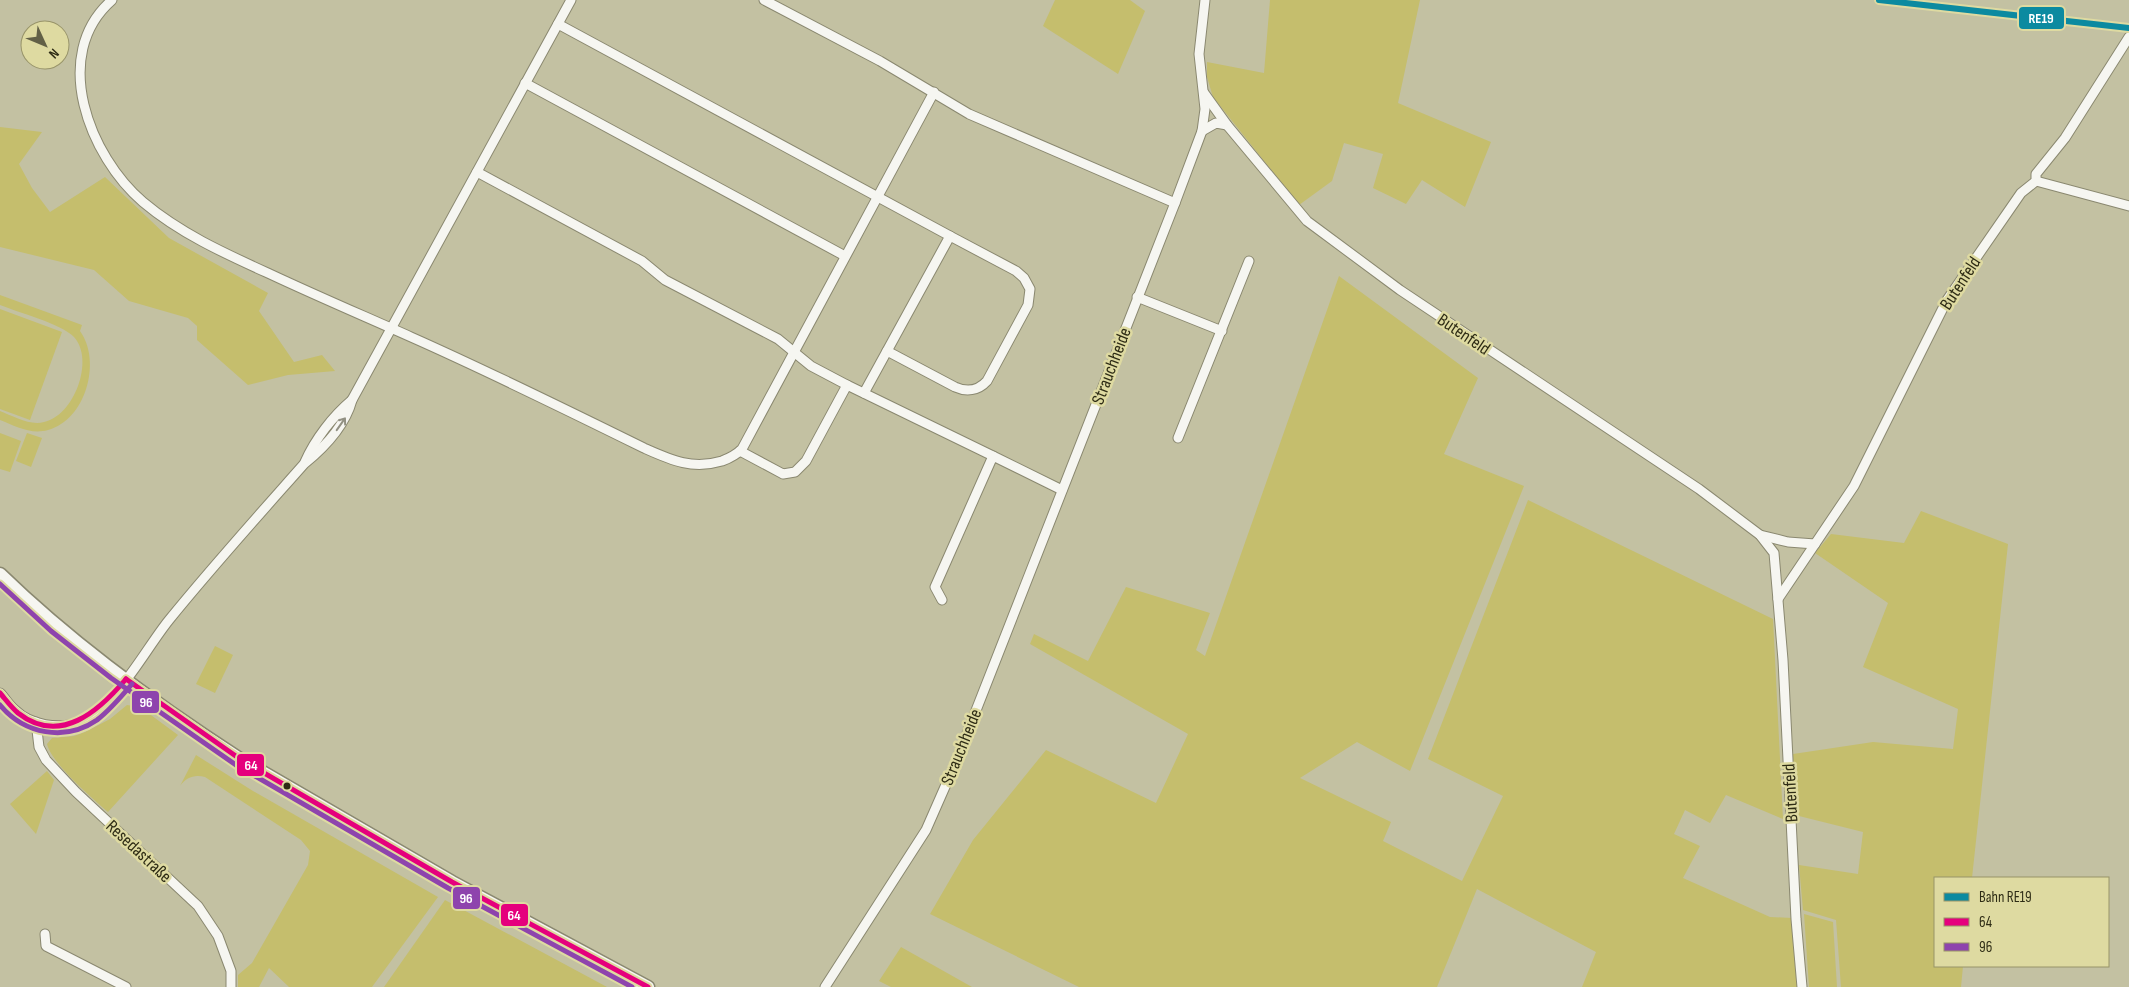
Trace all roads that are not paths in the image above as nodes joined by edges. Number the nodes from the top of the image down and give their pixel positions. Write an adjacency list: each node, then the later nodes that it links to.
1 (112, 0): 21 (street)
2 (571, 0): 5 (street)
3 (764, 0): 8 (street)
4 (1205, 0): 9 (street, Strauchheide)
5 (558, 24): 7 (street); 14 (street)
6 (2129, 37): 13 (street, Butenfeld)
7 (525, 83): 12 (street); 18 (street)
8 (934, 92): 14 (street); 15 (street)
9 (1204, 93): 10 (street, Butenfeld); 11 (street, Strauchheide)
10 (1227, 125): 11 (street); 31 (street, Butenfeld)
11 (1202, 131): 15 (street, Strauchheide)
12 (477, 172): 21 (street); 24 (street)
13 (2036, 181): 16 (street); 32 (street, Butenfeld)
14 (878, 198): 17 (street); 18 (street)
15 (1176, 203): 20 (street, Strauchheide)
16 (2129, 206)
17 (950, 236): 23 (street); 23 (street)
18 (846, 256): 24 (street)
19 (1249, 261): 22 (street)
20 (1138, 297): 22 (street); 30 (street, Strauchheide)
21 (392, 329): 28 (street); 36 (street)
22 (1222, 331): 27 (street)
23 (887, 351): 26 (street)
24 (794, 352): 25 (street); 28 (street)
25 (847, 385): 26 (street); 28 (street)
26 (864, 393): 29 (street)
27 (1178, 438)
28 (740, 451)
29 (993, 456): 30 (street); 35 (street)
30 (1062, 490): 43 (street, Strauchheide)
31 (1760, 535): 32 (street, Butenfeld); 34 (street, Butenfeld)
32 (1815, 544): 34 (street, Butenfeld)
33 (0, 574): 36 (main road)
34 (1778, 599): 44 (street, Butenfeld)
35 (942, 600)
36 (126, 679): 38 (street); 42 (main road)
37 (0, 693): 38 (street)
38 (36, 722): 41 (street, Resedastraße)
39 (44, 934): 40 (street)
40 (126, 987)
41 (231, 987)
42 (648, 987)
43 (825, 987)
44 (1802, 987)

